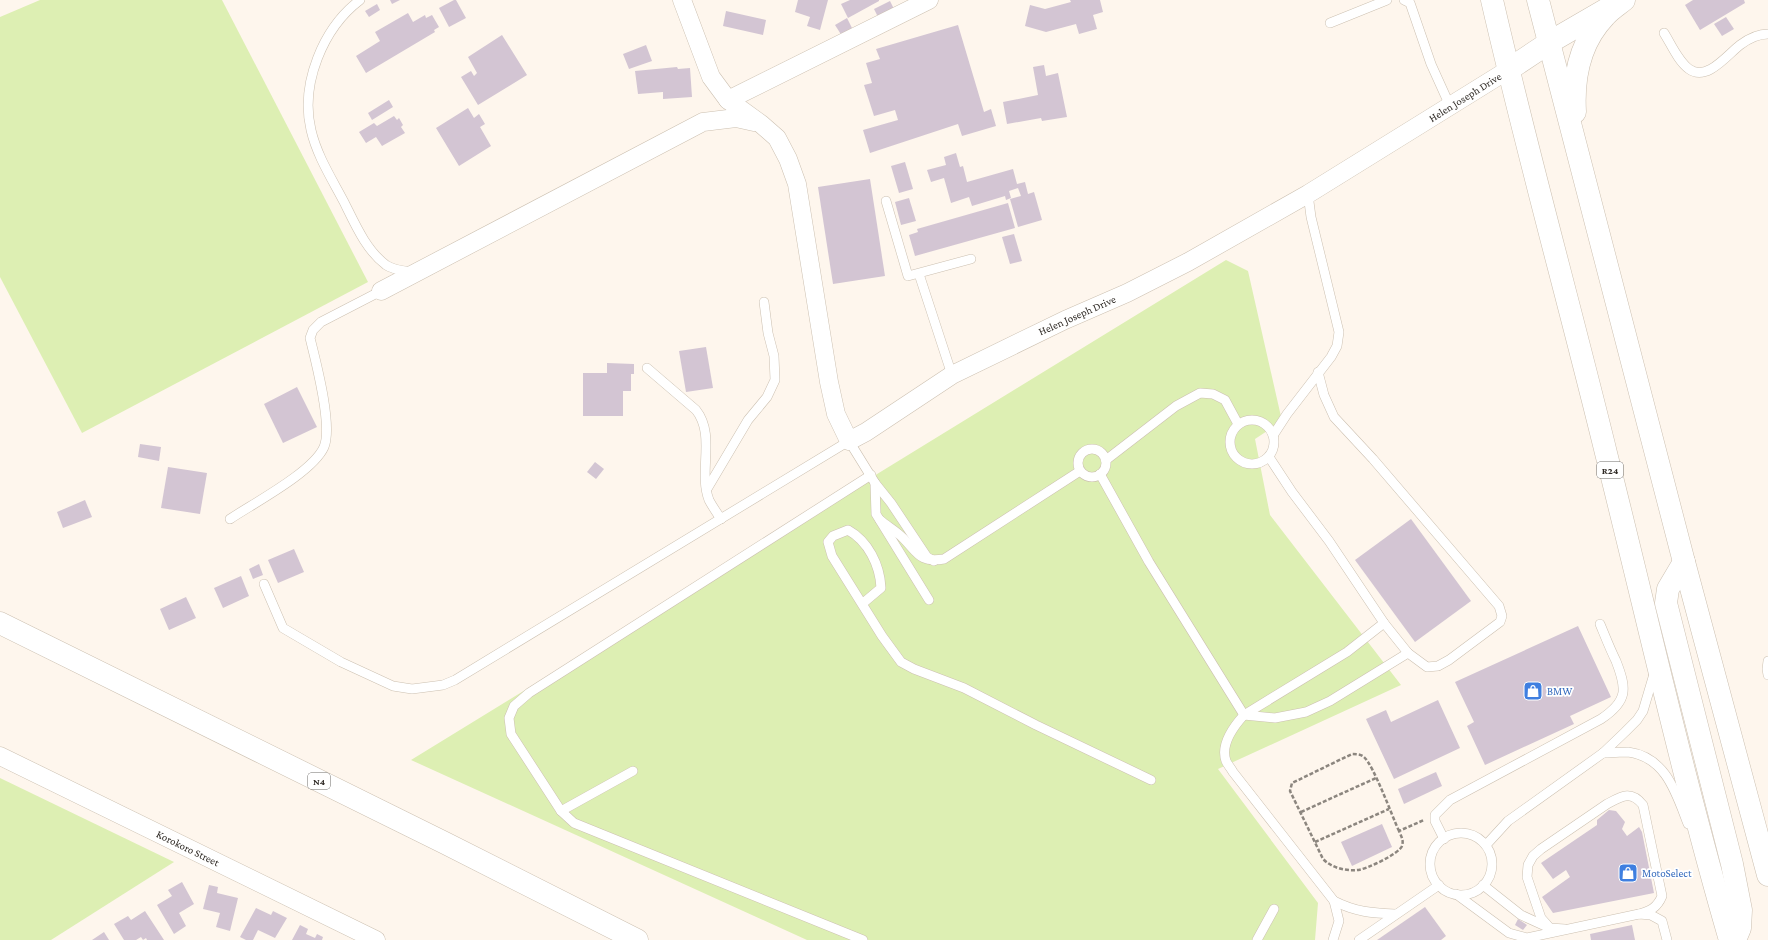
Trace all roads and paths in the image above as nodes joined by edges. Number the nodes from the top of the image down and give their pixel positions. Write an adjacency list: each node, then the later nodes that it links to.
1 (360, 0): 21 (lane)
2 (682, 0): 14 (street)
3 (930, 0): 14 (street)
4 (1387, 0): 9 (lane)
5 (1404, 0): 15 (lane)
6 (1492, 0): 13 (main road, R24)
7 (1538, 0): 12 (main road)
8 (1623, 0): 12 (main road, Helen Joseph Drive); 17 (main road)
9 (1330, 24)
10 (1664, 33): 11 (lane)
11 (1768, 34)
12 (1550, 42): 13 (main road, Helen Joseph Drive); 17 (main road)
13 (1508, 70): 15 (street, Helen Joseph Drive); 50 (main road, R24)
14 (728, 100): 16 (street)
15 (1450, 106): 18 (street, Helen Joseph Drive)
16 (761, 124): 21 (street); 30 (street)
17 (1577, 150): 41 (main road)
18 (1308, 194): 26 (lane); 27 (street, Helen Joseph Drive)
19 (886, 201): 22 (lane)
20 (971, 259): 22 (lane)
21 (416, 273): 23 (street)
22 (919, 274): 27 (lane)
23 (381, 291): 38 (lane)
24 (764, 302): 36 (lane)
25 (647, 368): 36 (lane)
26 (1318, 372): 29 (lane); 48 (lane)
27 (952, 375): 30 (street, Helen Joseph Drive)
28 (1238, 424): 29 (lane); 31 (lane); 32 (lane)
29 (1274, 434): 31 (lane)
30 (849, 441): 35 (lane); 37 (lane)
31 (1269, 457): 45 (lane)
32 (1106, 460): 33 (lane); 34 (lane)
33 (1080, 471): 34 (lane); 40 (lane)
34 (1100, 474): 52 (lane)
35 (873, 479): 39 (lane); 40 (lane); 59 (lane)
36 (707, 490): 37 (lane)
37 (721, 518): 42 (lane)
38 (230, 519)
39 (880, 520): 40 (lane); 43 (lane)
40 (934, 561)
41 (1684, 562): 67 (main road); 87 (main road)
42 (264, 584)
43 (929, 600)
44 (862, 604): 44 (lane); 57 (lane)
45 (1384, 623): 48 (lane); 52 (lane)
46 (0, 624): 65 (main road, N4)
47 (1600, 624): 61 (lane)
48 (1408, 654): 52 (lane)
49 (1768, 661): 51 (lane)
50 (1657, 662): 53 (lane); 71 (main road, R24)
51 (1768, 675)
52 (1244, 715): 72 (lane)
53 (1603, 753): 66 (lane); 71 (lane)
54 (0, 756): 78 (street, Korokoro Street)
55 (633, 771): 59 (lane)
56 (1376, 778): 58 (path); 60 (path); 60 (path)
57 (1151, 780)
58 (1389, 809): 62 (path); 64 (path)
59 (561, 811): 81 (lane)
60 (1300, 812): 64 (path)
61 (1435, 815): 62 (path); 63 (lane)
62 (1399, 831): 64 (path)
63 (1444, 839): 66 (lane); 69 (lane)
64 (1315, 842)
65 (445, 843): 79 (main road); 80 (main road, N4)
66 (1486, 845): 68 (lane)
67 (1768, 875)
68 (1483, 885): 70 (lane); 76 (lane)
69 (1439, 886): 70 (lane); 74 (lane)
70 (1456, 894): 77 (lane)
71 (1718, 900): 86 (main road, R24)
72 (1334, 901): 74 (lane); 83 (lane)
73 (1274, 909): 82 (lane)
74 (1396, 914): 84 (lane)
75 (1639, 914): 76 (lane); 77 (lane); 85 (lane)
76 (1550, 928): 77 (lane)
77 (1566, 929)
78 (376, 940)
79 (614, 940)
80 (637, 940)
81 (863, 940)
82 (1257, 940)
83 (1333, 940)
84 (1359, 940)
85 (1667, 940)
86 (1730, 940)
87 (1735, 940)

